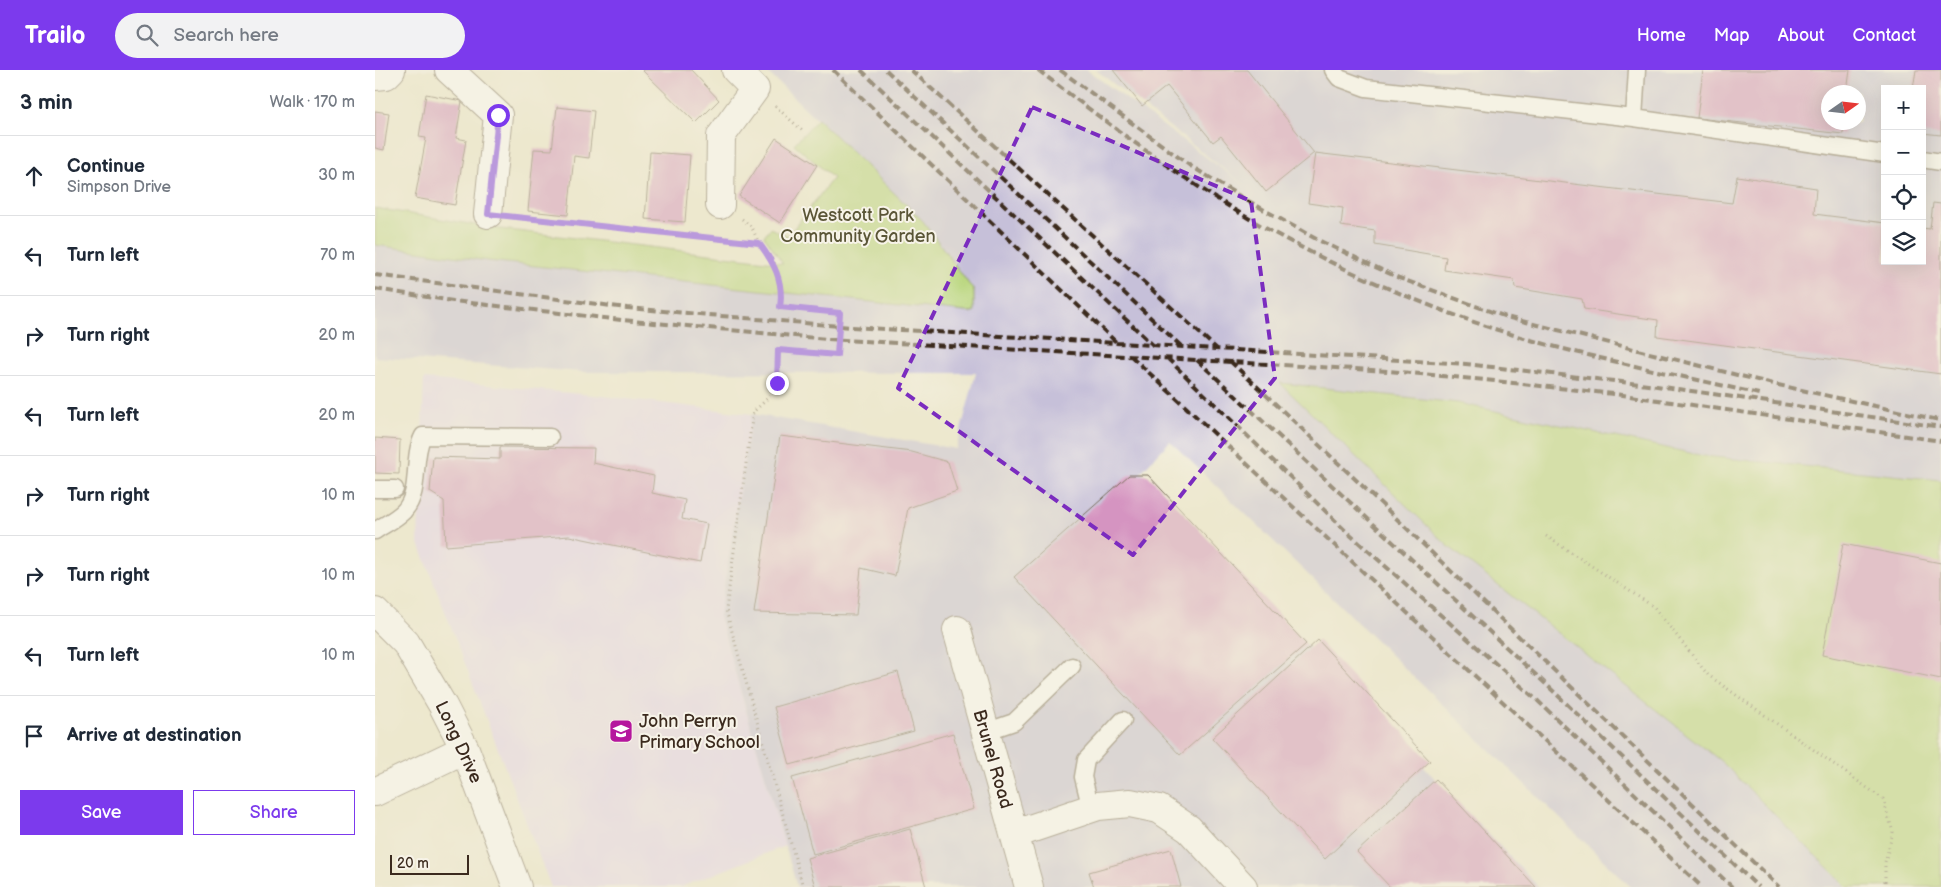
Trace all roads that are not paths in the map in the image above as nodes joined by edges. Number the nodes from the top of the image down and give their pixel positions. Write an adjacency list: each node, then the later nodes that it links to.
1 (391, 70): 6 (street)
2 (449, 70): 12 (street)
3 (736, 70): 11 (street)
4 (1637, 70): 7 (lane)
5 (1336, 74): 7 (lane)
6 (375, 76)
7 (1634, 118): 8 (lane)
8 (1881, 153)
9 (1926, 160): 10 (lane)
10 (1941, 162)
11 (720, 205)
12 (488, 214)
13 (549, 437): 16 (lane)
14 (375, 488): 15 (lane)
15 (395, 489)
16 (375, 531)
17 (375, 612): 22 (street, Long Drive)
18 (957, 630): 21 (street, Brunel Road)
19 (1072, 666): 21 (lane)
20 (1123, 720): 24 (lane)
21 (985, 732): 25 (street, Brunel Road)
22 (465, 749): 23 (street); 26 (street, Long Drive)
23 (375, 792)
24 (1091, 809): 25 (street); 28 (street)
25 (1015, 834): 27 (street, Brunel Road)
26 (517, 887)
27 (1029, 887)
28 (1243, 887)

